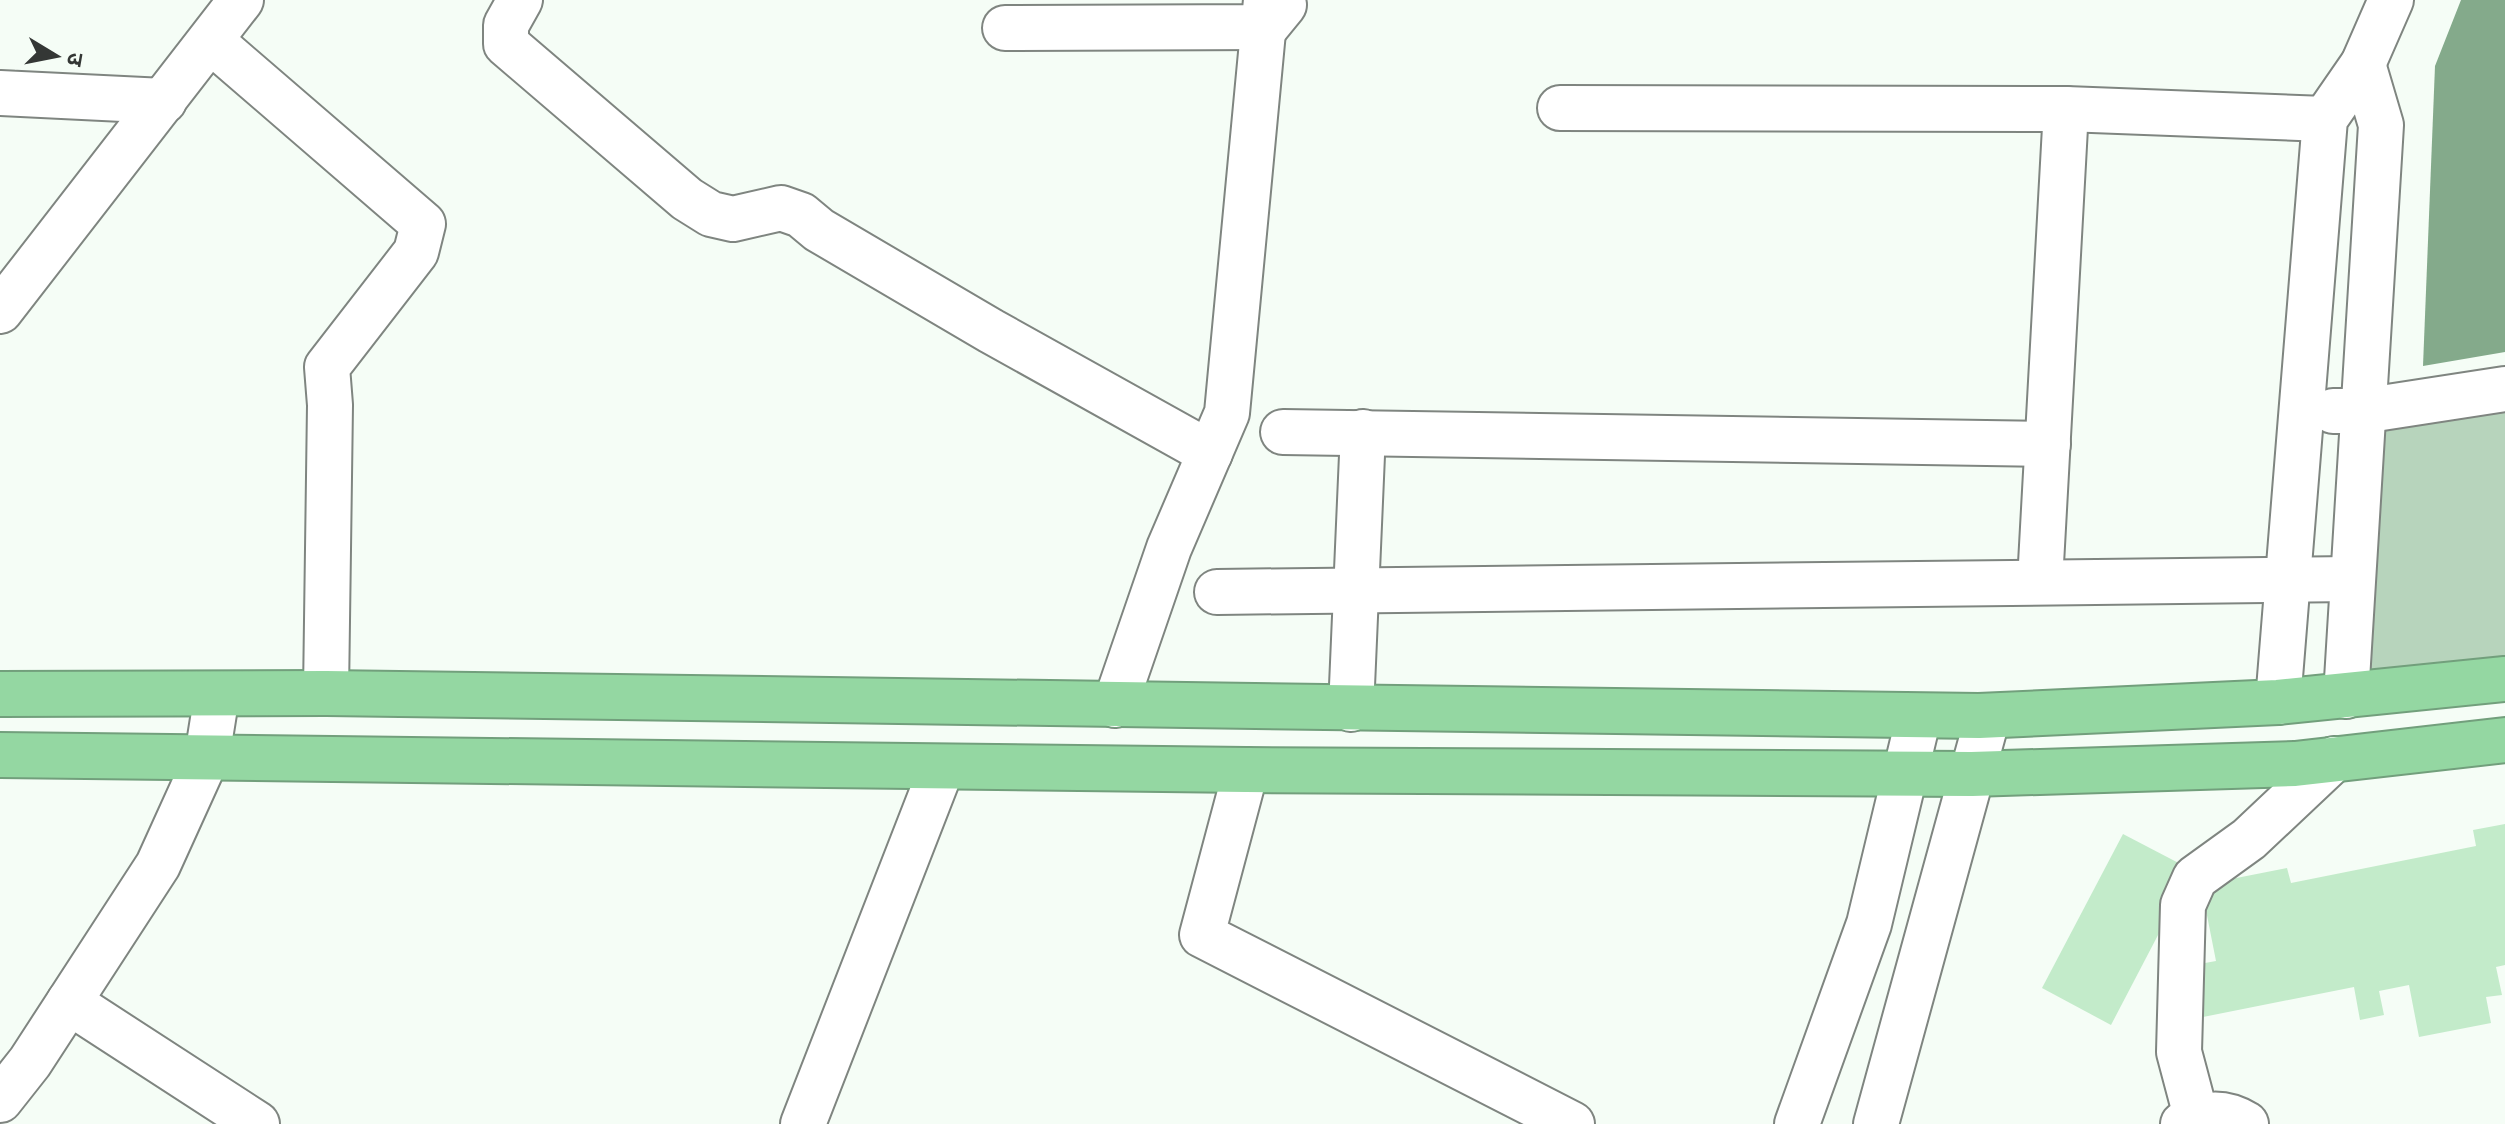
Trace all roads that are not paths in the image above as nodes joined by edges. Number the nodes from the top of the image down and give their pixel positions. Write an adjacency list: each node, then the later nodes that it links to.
1 (241, 0): 6 (street)
2 (520, 0): 20 (street)
3 (2391, 0): 7 (street)
4 (1274, 9): 5 (street); 20 (street)
5 (1005, 28)
6 (211, 41): 9 (street); 27 (street)
7 (2363, 64): 12 (street); 15 (street)
8 (0, 93): 9 (street)
9 (164, 101): 13 (street)
10 (1560, 108): 11 (street)
11 (2066, 109): 12 (street); 19 (street)
12 (2325, 119): 16 (street)
13 (0, 311)
14 (2505, 389): 15 (street)
15 (2362, 411): 16 (street); 21 (street)
16 (2302, 412): 22 (street)
17 (1283, 432): 18 (street)
18 (1363, 432): 19 (street); 25 (street)
19 (2048, 444): 23 (street)
20 (1210, 453): 32 (street)
21 (2352, 579): 22 (street); 30 (street)
22 (2289, 580): 23 (street); 31 (street)
23 (2040, 582): 25 (street)
24 (1217, 592): 25 (street)
25 (1356, 593): 33 (street)
26 (2505, 679): 30 (highway)
27 (326, 693): 29 (highway); 32 (highway)
28 (0, 694): 29 (highway)
29 (217, 694): 38 (street)
30 (2346, 696): 31 (highway)
31 (2278, 702): 35 (highway)
32 (1115, 705): 33 (highway)
33 (1351, 709): 34 (highway)
34 (1919, 716): 35 (highway); 42 (street)
35 (1988, 716): 43 (street)
36 (2505, 740): 39 (highway)
37 (0, 755): 38 (highway)
38 (207, 757): 40 (highway); 44 (street)
39 (2334, 759): 43 (highway); 46 (street)
40 (942, 767): 41 (highway); 48 (street)
41 (1246, 770): 42 (highway); 49 (street)
42 (1907, 774): 43 (highway); 50 (street)
43 (1972, 774): 51 (street)
44 (69, 1002): 45 (street); 47 (street)
45 (0, 1100)
46 (2190, 1120): 52 (street)
47 (250, 1122)
48 (803, 1124)
49 (1572, 1124)
50 (1797, 1124)
51 (1876, 1124)
52 (2246, 1124)

